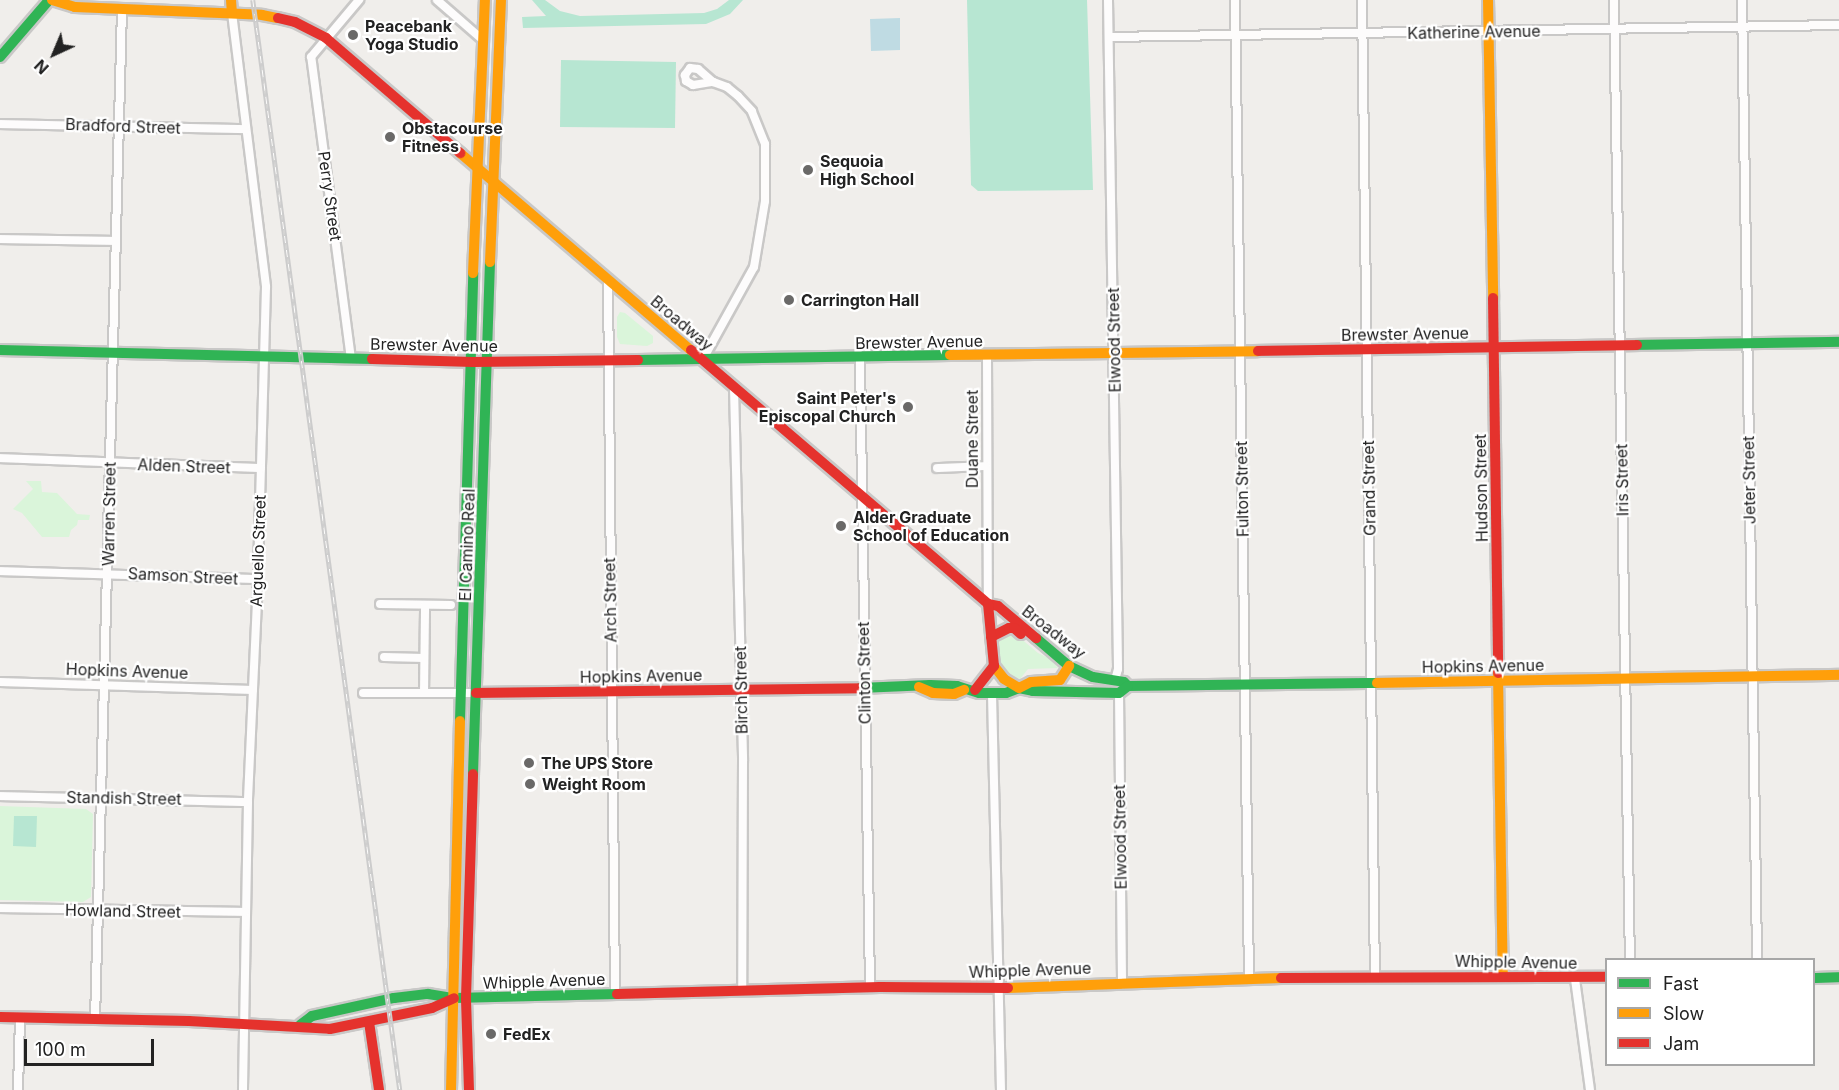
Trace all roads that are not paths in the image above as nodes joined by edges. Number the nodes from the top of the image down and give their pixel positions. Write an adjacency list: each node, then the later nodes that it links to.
1 (50, 0): 13 (street, Broadway); 24 (street)
2 (231, 0): 14 (street)
3 (358, 0): 22 (street, Perry Street)
4 (437, 0): 23 (street)
5 (485, 0): 23 (street, El Camino Real)
6 (501, 0): 30 (street, El Camino Real)
7 (1108, 0): 21 (street, Elwood Street)
8 (1235, 0): 20 (street, Fulton Street)
9 (1362, 0): 19 (street, Grand Street)
10 (1488, 0): 18 (street, Hudson Street)
11 (1614, 0): 17 (street, Iris Street)
12 (1742, 0): 16 (street, Jeter Street)
13 (122, 9): 14 (street, Broadway); 27 (street, Warren Street)
14 (232, 13): 22 (street, Broadway); 28 (street, Arguello Street)
15 (1839, 25): 16 (street, Katherine Avenue)
16 (1742, 27): 17 (street, Katherine Avenue); 35 (street, Jeter Street)
17 (1615, 29): 18 (street, Katherine Avenue); 36 (street, Iris Street)
18 (1489, 31): 19 (street, Katherine Avenue); 37 (street, Hudson Street)
19 (1362, 34): 20 (street, Katherine Avenue); 39 (street, Grand Street)
20 (1235, 36): 21 (street, Katherine Avenue); 41 (street, Fulton Street)
21 (1109, 37): 42 (street, Elwood Street)
22 (326, 38): 29 (street, Broadway); 46 (street, Perry Street)
23 (484, 41): 29 (street, El Camino Real)
24 (0, 57)
25 (713, 82): 48 (street)
26 (0, 124): 27 (street, Bradford Street)
27 (120, 125): 28 (street, Bradford Street); 32 (street, Warren Street)
28 (246, 129): 44 (street, Arguello Street)
29 (479, 168): 30 (street, Broadway); 49 (street, El Camino Real)
30 (494, 181): 33 (street, Broadway); 50 (street, El Camino Real)
31 (0, 239): 32 (street)
32 (114, 242): 40 (street, Warren Street)
33 (608, 279): 47 (street, Arch Street); 48 (street, Broadway)
34 (1839, 342): 35 (street, Brewster Avenue)
35 (1747, 344): 36 (street, Brewster Avenue); 72 (street, Jeter Street)
36 (1620, 346): 37 (street, Brewster Avenue); 73 (street, Iris Street)
37 (1494, 348): 39 (street, Brewster Avenue); 74 (street, Hudson Street)
38 (0, 350): 40 (street, Brewster Avenue)
39 (1367, 350): 41 (street, Brewster Avenue); 77 (street, Grand Street)
40 (114, 352): 44 (street, Brewster Avenue); 53 (street, Warren Street)
41 (1241, 352): 42 (street, Brewster Avenue); 79 (street, Fulton Street)
42 (1114, 354): 43 (street, Brewster Avenue); 75 (street, Elwood Street)
43 (987, 356): 45 (street, Brewster Avenue); 54 (street, Duane Street)
44 (265, 357): 46 (street, Brewster Avenue); 55 (street, Arguello Street)
45 (860, 358): 48 (street, Brewster Avenue); 57 (street, Clinton Street)
46 (351, 359): 49 (street, Brewster Avenue)
47 (608, 360): 48 (street, Brewster Avenue); 50 (street, Brewster Avenue); 86 (street, Arch Street)
48 (703, 360): 51 (street, Broadway)
49 (469, 362): 50 (street, Brewster Avenue); 90 (street, El Camino Real)
50 (486, 362): 91 (street, El Camino Real)
51 (734, 388): 57 (street, Broadway); 83 (street, Birch Street)
52 (0, 459): 53 (street, Alden Street)
53 (109, 464): 55 (street, Alden Street); 59 (street, Warren Street)
54 (986, 466): 56 (street); 62 (street, Duane Street)
55 (261, 468): 60 (street, Arguello Street)
56 (937, 468)
57 (862, 495): 62 (street, Broadway); 80 (street, Clinton Street)
58 (0, 571): 59 (street, Samson Street)
59 (108, 573): 60 (street, Samson Street); 78 (street, Warren Street)
60 (258, 579): 82 (street, Arguello Street)
61 (380, 604): 63 (street)
62 (988, 604): 65 (street, Duane Street); 66 (street, Broadway)
63 (425, 605): 64 (street); 68 (street)
64 (451, 605)
65 (991, 637): 66 (street); 69 (street, Duane Street)
66 (1041, 645): 70 (street, Broadway)
67 (384, 657): 68 (street)
68 (424, 658): 89 (street)
69 (994, 666): 81 (street); 84 (street)
70 (1069, 666): 75 (street, Broadway); 81 (street, Hopkins Avenue)
71 (1839, 675): 72 (street, Hopkins Avenue)
72 (1752, 676): 73 (street, Hopkins Avenue); 100 (street, Jeter Street)
73 (1625, 678): 74 (street, Hopkins Avenue); 99 (street, Iris Street)
74 (1498, 680): 77 (street, Hopkins Avenue); 102 (street, Hudson Street)
75 (1115, 681): 85 (street, Hopkins Avenue); 87 (street)
76 (0, 682): 78 (street, Hopkins Avenue)
77 (1372, 682): 79 (street, Hopkins Avenue); 101 (street, Grand Street)
78 (103, 684): 82 (street, Hopkins Avenue); 94 (street, Warren Street)
79 (1245, 684): 85 (street, Hopkins Avenue); 105 (street, Fulton Street)
80 (864, 688): 83 (street, Hopkins Avenue); 84 (street, Hopkins Avenue); 109 (street, Clinton Street)
81 (1019, 688): 87 (street, Hopkins Avenue); 92 (street, Hopkins Avenue)
82 (253, 690): 95 (street, Arguello Street)
83 (740, 690): 86 (street, Hopkins Avenue); 111 (street, Birch Street)
84 (970, 690): 92 (street, Hopkins Avenue)
85 (1123, 690): 87 (street, Hopkins Avenue); 108 (street, Elwood Street)
86 (612, 691): 91 (street, Hopkins Avenue); 112 (street, Arch Street)
87 (1087, 692)
88 (363, 693): 89 (street, Hopkins Avenue)
89 (424, 693): 90 (street, Hopkins Avenue)
90 (461, 693): 91 (street, Hopkins Avenue); 113 (street, El Camino Real)
91 (476, 693): 114 (street, El Camino Real)
92 (992, 694): 110 (street)
93 (0, 796): 94 (street, Standish Street)
94 (102, 798): 95 (street, Standish Street); 97 (street, Warren Street)
95 (248, 802): 98 (street, Arguello Street)
96 (0, 908): 97 (street, Howland Street)
97 (98, 911): 98 (street, Howland Street); 117 (street, Warren Street)
98 (245, 912): 119 (street, Arguello Street)
99 (1630, 958)
100 (1757, 958)
101 (1375, 976): 102 (street, Whipple Avenue); 105 (street, Whipple Avenue)
102 (1503, 976): 107 (street, Whipple Avenue)
103 (1605, 977): 107 (street, Whipple Avenue)
104 (1839, 977): 106 (street)
105 (1249, 978): 108 (street, Whipple Avenue)
106 (1815, 978)
107 (1575, 979): 127 (street)
108 (1122, 981): 110 (street, Whipple Avenue)
109 (870, 988): 110 (street, Whipple Avenue); 111 (street, Whipple Avenue)
110 (998, 988): 126 (street)
111 (742, 991): 112 (street, Whipple Avenue)
112 (615, 994): 114 (street, Whipple Avenue)
113 (454, 998): 114 (street, Whipple Avenue); 118 (street, Whipple Avenue); 120 (street, Whipple Avenue); 124 (street, El Camino Real)
114 (466, 998): 125 (street, El Camino Real)
115 (0, 1017): 116 (street, Whipple Avenue)
116 (20, 1018): 117 (street, Whipple Avenue); 121 (street)
117 (95, 1020): 119 (street, Whipple Avenue)
118 (369, 1022): 120 (street, Whipple Avenue); 123 (street)
119 (244, 1023): 120 (street, Whipple Avenue); 122 (street, Arguello Street)
120 (300, 1025)
121 (18, 1090)
122 (243, 1090)
123 (379, 1090)
124 (451, 1090)
125 (469, 1090)
126 (1001, 1090)
127 (1590, 1090)

